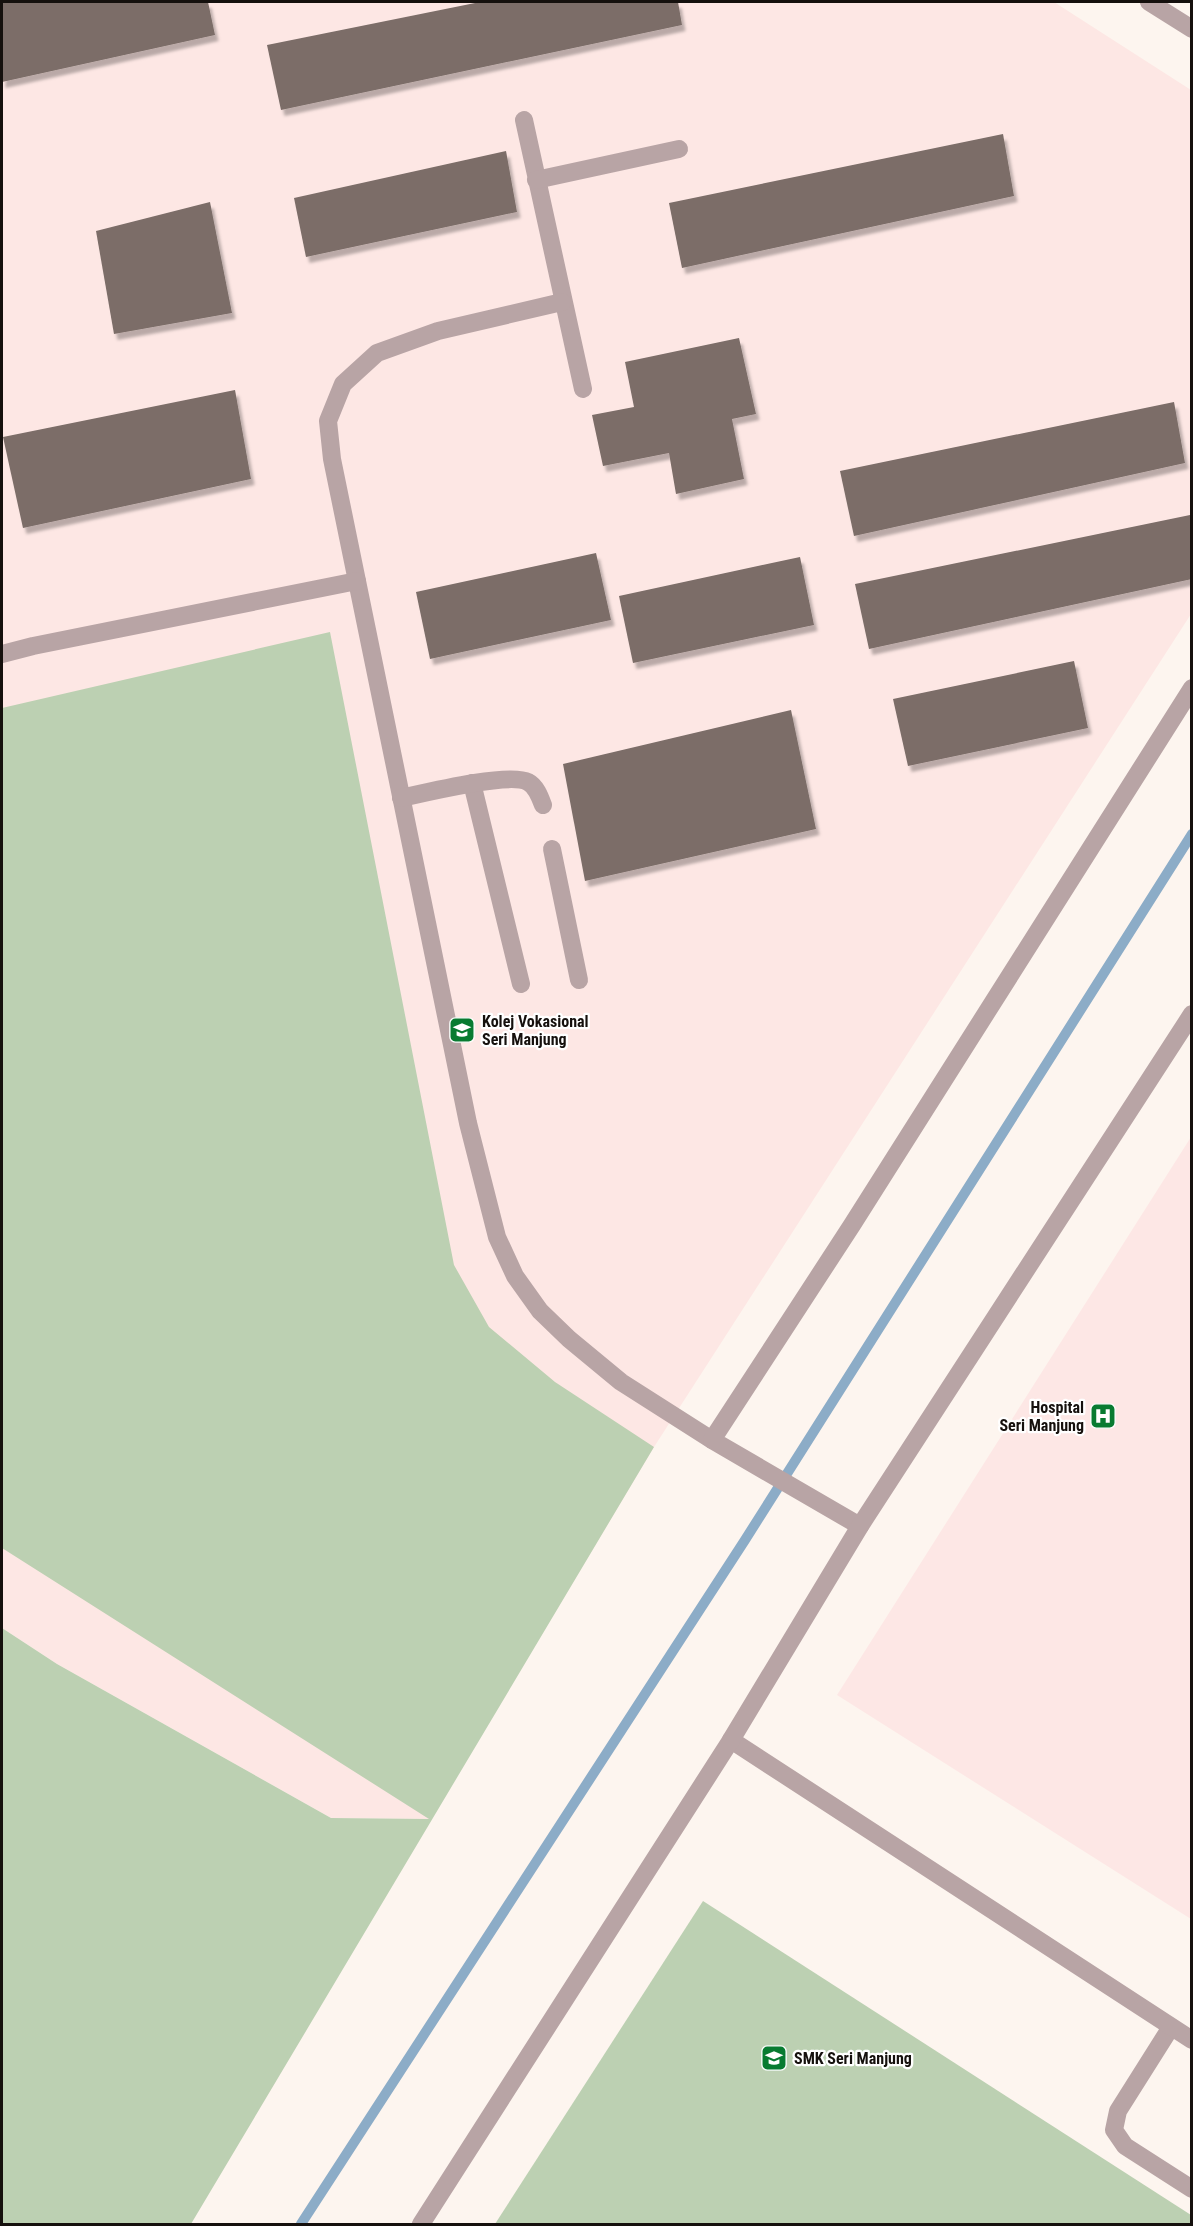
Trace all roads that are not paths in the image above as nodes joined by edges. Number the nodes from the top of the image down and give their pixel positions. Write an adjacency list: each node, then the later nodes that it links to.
1 (1149, 2): 2 (street)
2 (1191, 29)
3 (524, 120): 5 (street)
4 (679, 149): 5 (street)
5 (536, 180): 6 (street)
6 (562, 302): 7 (street); 8 (street)
7 (583, 390)
8 (357, 581): 9 (street); 12 (street)
9 (2, 654)
10 (1191, 688): 18 (street)
11 (472, 783): 12 (street); 13 (street); 16 (street)
12 (401, 798): 18 (street)
13 (543, 805)
14 (552, 849): 15 (street)
15 (579, 980)
16 (521, 984)
17 (1191, 1014): 19 (street)
18 (712, 1440): 19 (street)
19 (860, 1526): 20 (street)
20 (731, 1740): 21 (street); 24 (street)
21 (1171, 2027): 22 (street); 23 (street)
22 (1191, 2040)
23 (1191, 2189)
24 (421, 2224)

